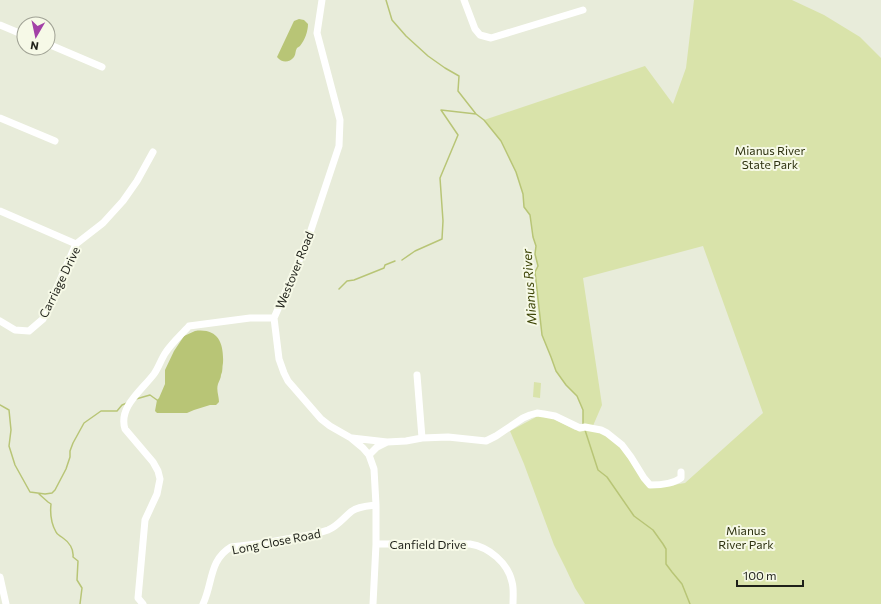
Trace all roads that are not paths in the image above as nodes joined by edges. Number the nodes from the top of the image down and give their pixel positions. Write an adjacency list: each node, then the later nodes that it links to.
1 (322, 0): 13 (street, Westover Road)
2 (464, 0): 3 (street)
3 (583, 10)
4 (0, 25): 5 (street)
5 (16, 32)
6 (56, 47): 7 (street)
7 (102, 67)
8 (0, 118): 9 (street)
9 (55, 141)
10 (153, 152): 12 (street, Carriage Drive)
11 (0, 211): 12 (street)
12 (76, 244): 14 (street, Carriage Drive)
13 (274, 318): 16 (street, Westover Road); 25 (street)
14 (0, 321)
15 (417, 375): 17 (street)
16 (352, 438): 18 (street); 19 (street, Westover Road)
17 (422, 438): 18 (street); 20 (street)
18 (387, 442): 19 (street)
19 (369, 455): 21 (street, Westover Road)
20 (681, 472)
21 (376, 505): 22 (street, Westover Road); 26 (street, Long Close Road)
22 (376, 544): 27 (street, Westover Road); 28 (street, Canfield Drive)
23 (0, 577): 24 (street)
24 (6, 604)
25 (143, 604)
26 (204, 604)
27 (373, 604)
28 (513, 604)

